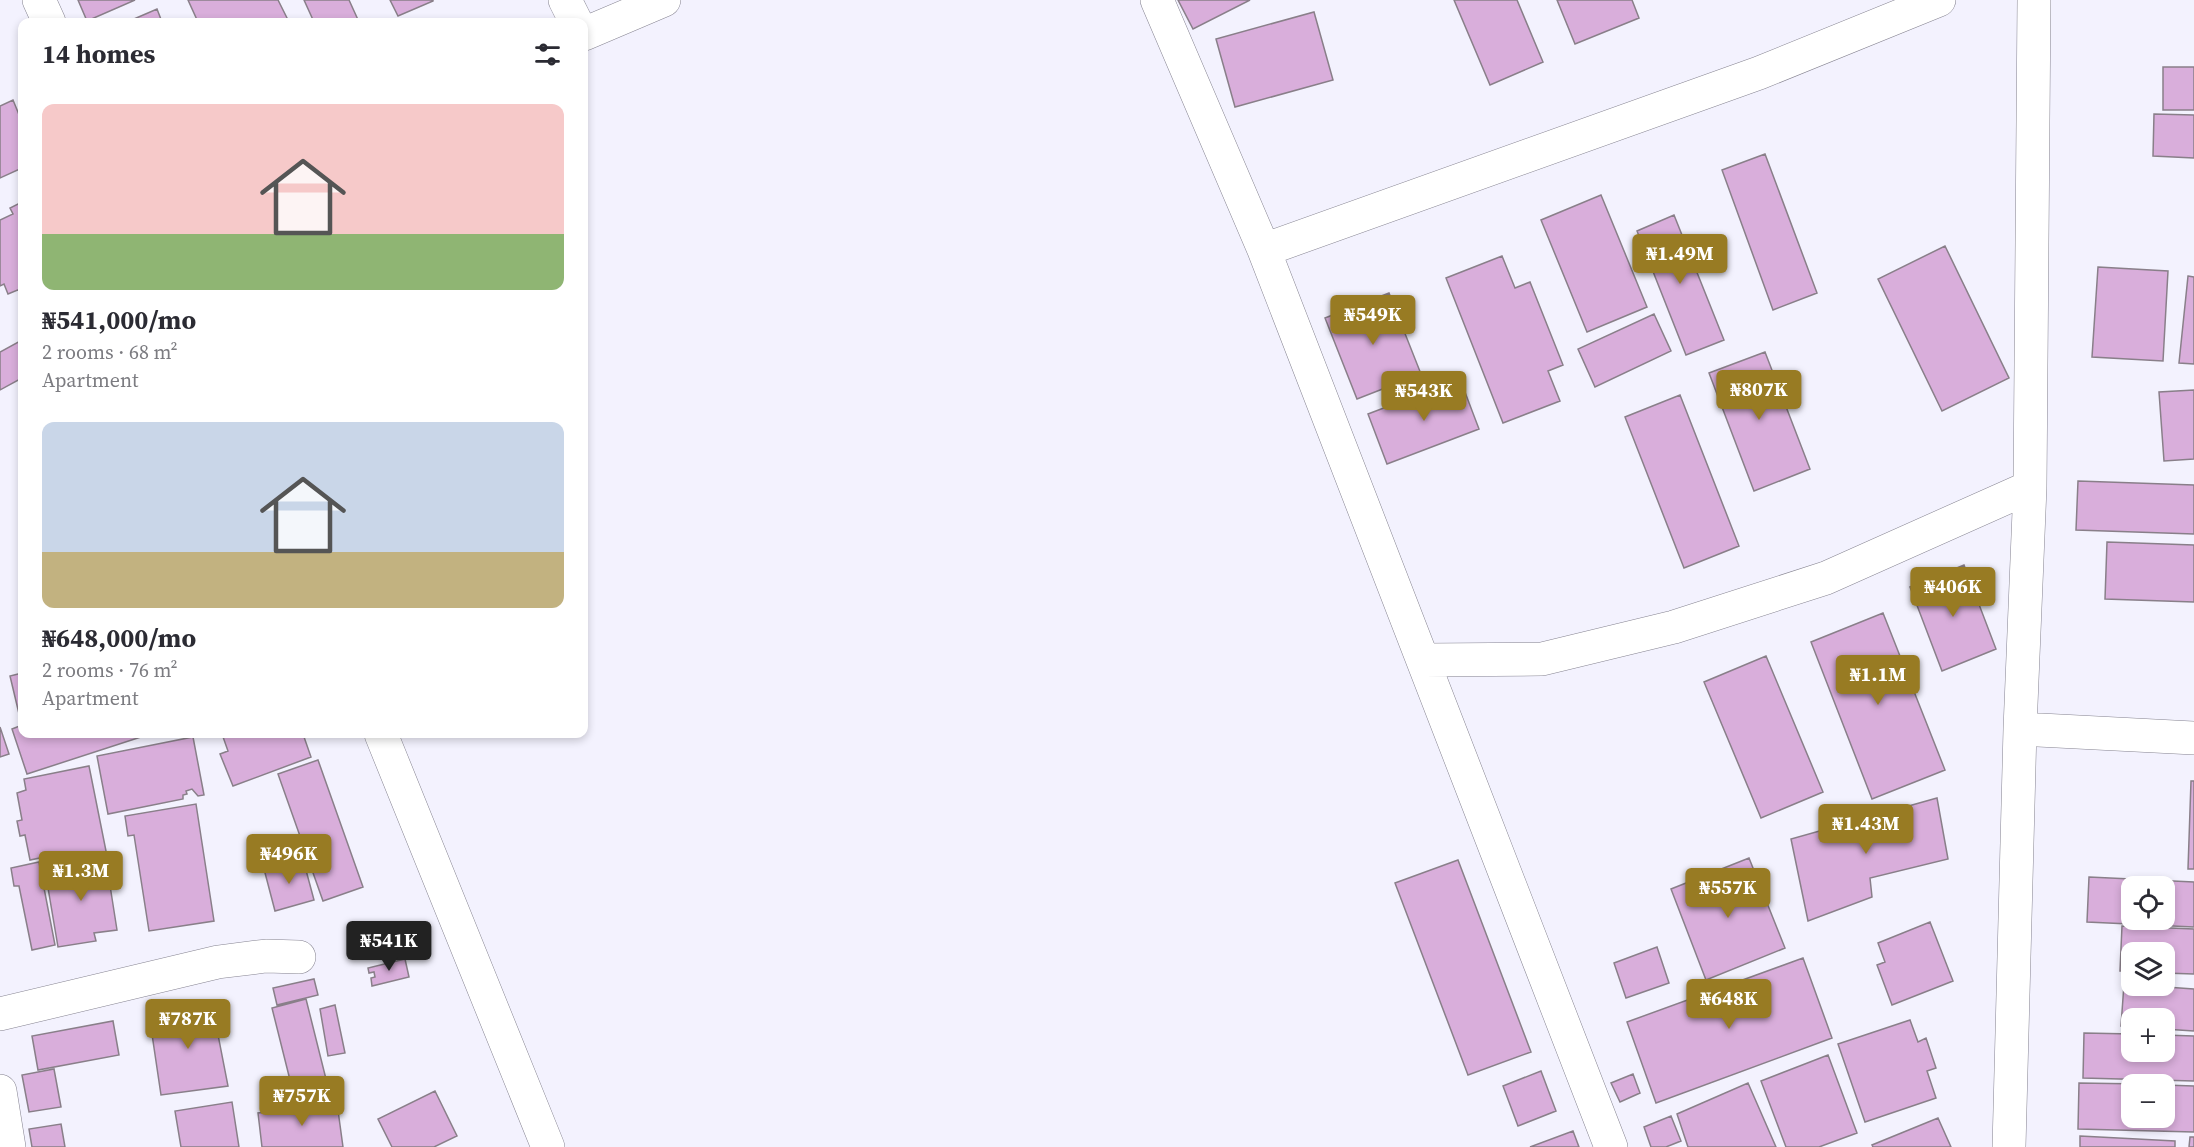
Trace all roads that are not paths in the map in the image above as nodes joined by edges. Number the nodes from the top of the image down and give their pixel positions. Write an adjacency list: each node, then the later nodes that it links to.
1 (39, 0): 7 (street)
2 (565, 0): 8 (street)
3 (664, 0): 9 (street)
4 (1157, 0): 10 (street)
5 (1939, 0): 10 (street)
6 (2034, 0): 11 (street)
7 (47, 18)
8 (574, 18)
9 (588, 32)
10 (1264, 250): 12 (street)
11 (2030, 487): 12 (street); 13 (street)
12 (1424, 660): 21 (street)
13 (2020, 729): 15 (street); 22 (street)
14 (383, 738): 20 (street)
15 (2194, 738)
16 (299, 957): 17 (street)
17 (0, 1014)
18 (0, 1091): 19 (street)
19 (9, 1147)
20 (548, 1147)
21 (1611, 1147)
22 (2009, 1147)

